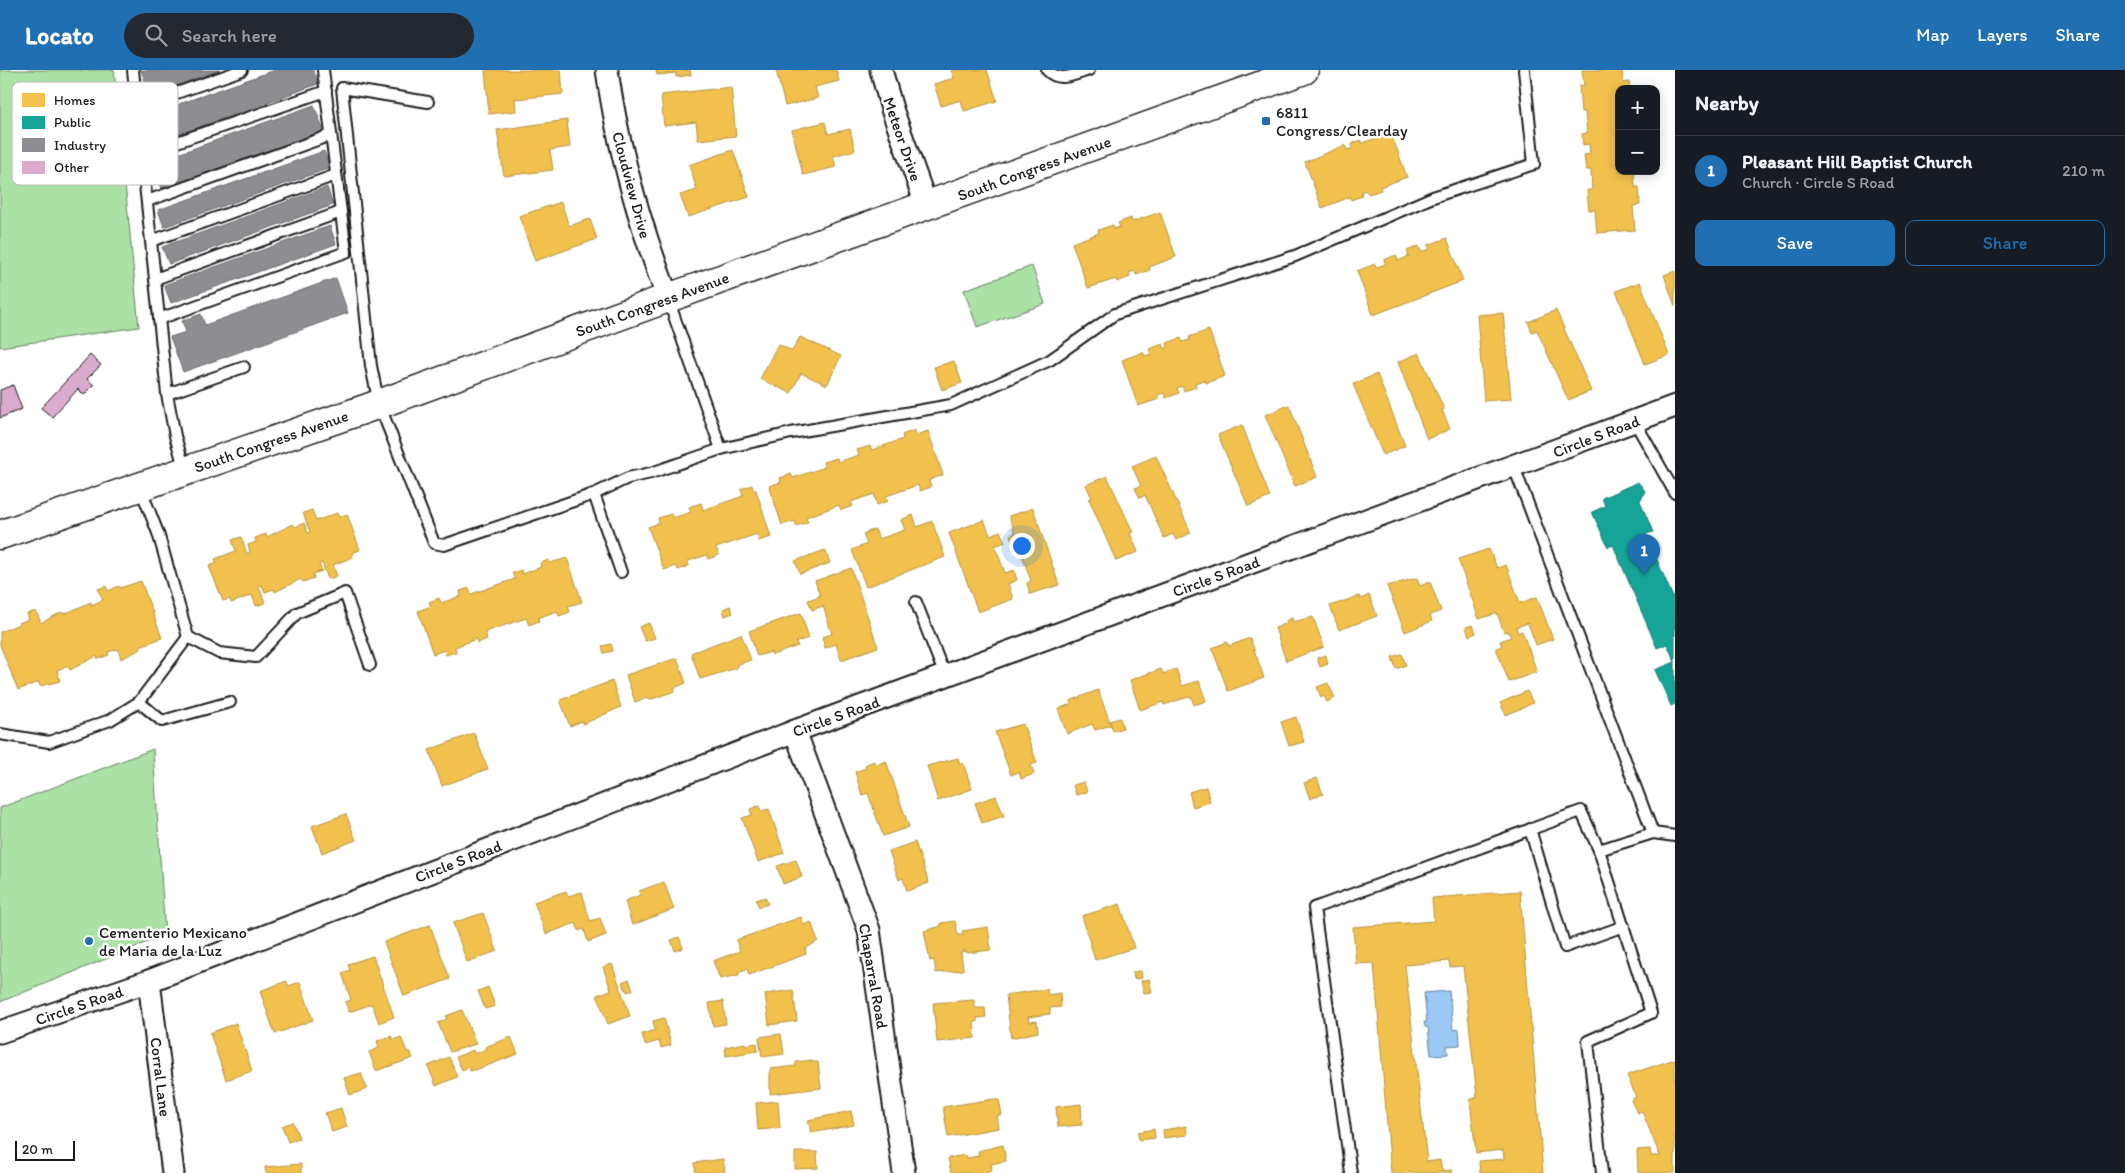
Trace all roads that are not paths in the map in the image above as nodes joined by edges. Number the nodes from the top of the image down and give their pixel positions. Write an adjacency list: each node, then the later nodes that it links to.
1 (242, 70): 10 (lane)
2 (323, 70): 9 (lane)
3 (607, 70): 21 (street, Cloudview Drive)
4 (881, 70): 17 (street, Meteor Drive)
5 (1047, 70): 6 (lane)
6 (1089, 70)
7 (1304, 70): 17 (main road, South Congress Avenue)
8 (1524, 70): 28 (lane)
9 (326, 91): 12 (lane); 13 (lane)
10 (178, 93)
11 (428, 102): 25 (lane)
12 (331, 135): 14 (lane); 16 (lane)
13 (178, 142)
14 (336, 175): 18 (lane); 19 (lane)
15 (145, 185): 16 (lane)
16 (147, 201): 19 (lane)
17 (927, 207): 21 (main road, South Congress Avenue)
18 (341, 212): 20 (lane); 22 (lane)
19 (151, 241): 20 (lane)
20 (155, 279): 22 (lane)
21 (668, 298): 25 (main road, South Congress Avenue); 28 (lane)
22 (159, 319): 24 (lane)
23 (244, 367): 24 (lane)
24 (167, 394): 30 (lane)
25 (379, 404): 30 (main road, South Congress Avenue); 33 (lane)
26 (1675, 406): 27 (street, Circle S Road)
27 (1635, 422): 29 (street, Circle S Road); 32 (lane)
28 (721, 449): 33 (lane)
29 (1514, 467): 39 (street, Circle S Road); 45 (lane)
30 (185, 470): 31 (main road, South Congress Avenue)
31 (140, 486): 34 (main road, South Congress Avenue); 37 (lane)
32 (1675, 493)
33 (594, 494): 35 (lane)
34 (0, 535)
35 (621, 572)
36 (916, 602): 39 (lane)
37 (188, 637): 38 (lane); 40 (lane)
38 (370, 665)
39 (945, 676): 42 (street, Circle S Road)
40 (139, 702): 41 (lane); 43 (lane)
41 (230, 702)
42 (794, 731): 49 (street, Circle S Road); 52 (street, Chaparral Road)
43 (0, 734)
44 (1530, 829): 47 (lane); 48 (lane); 53 (lane)
45 (1653, 833): 46 (lane); 47 (lane)
46 (1675, 836)
47 (1599, 850): 48 (lane)
48 (1624, 926): 54 (lane)
49 (149, 981): 50 (street, Circle S Road); 51 (street, Corral Lane)
50 (0, 1032)
51 (173, 1173)
52 (904, 1173)
53 (1350, 1173)
54 (1602, 1173)

